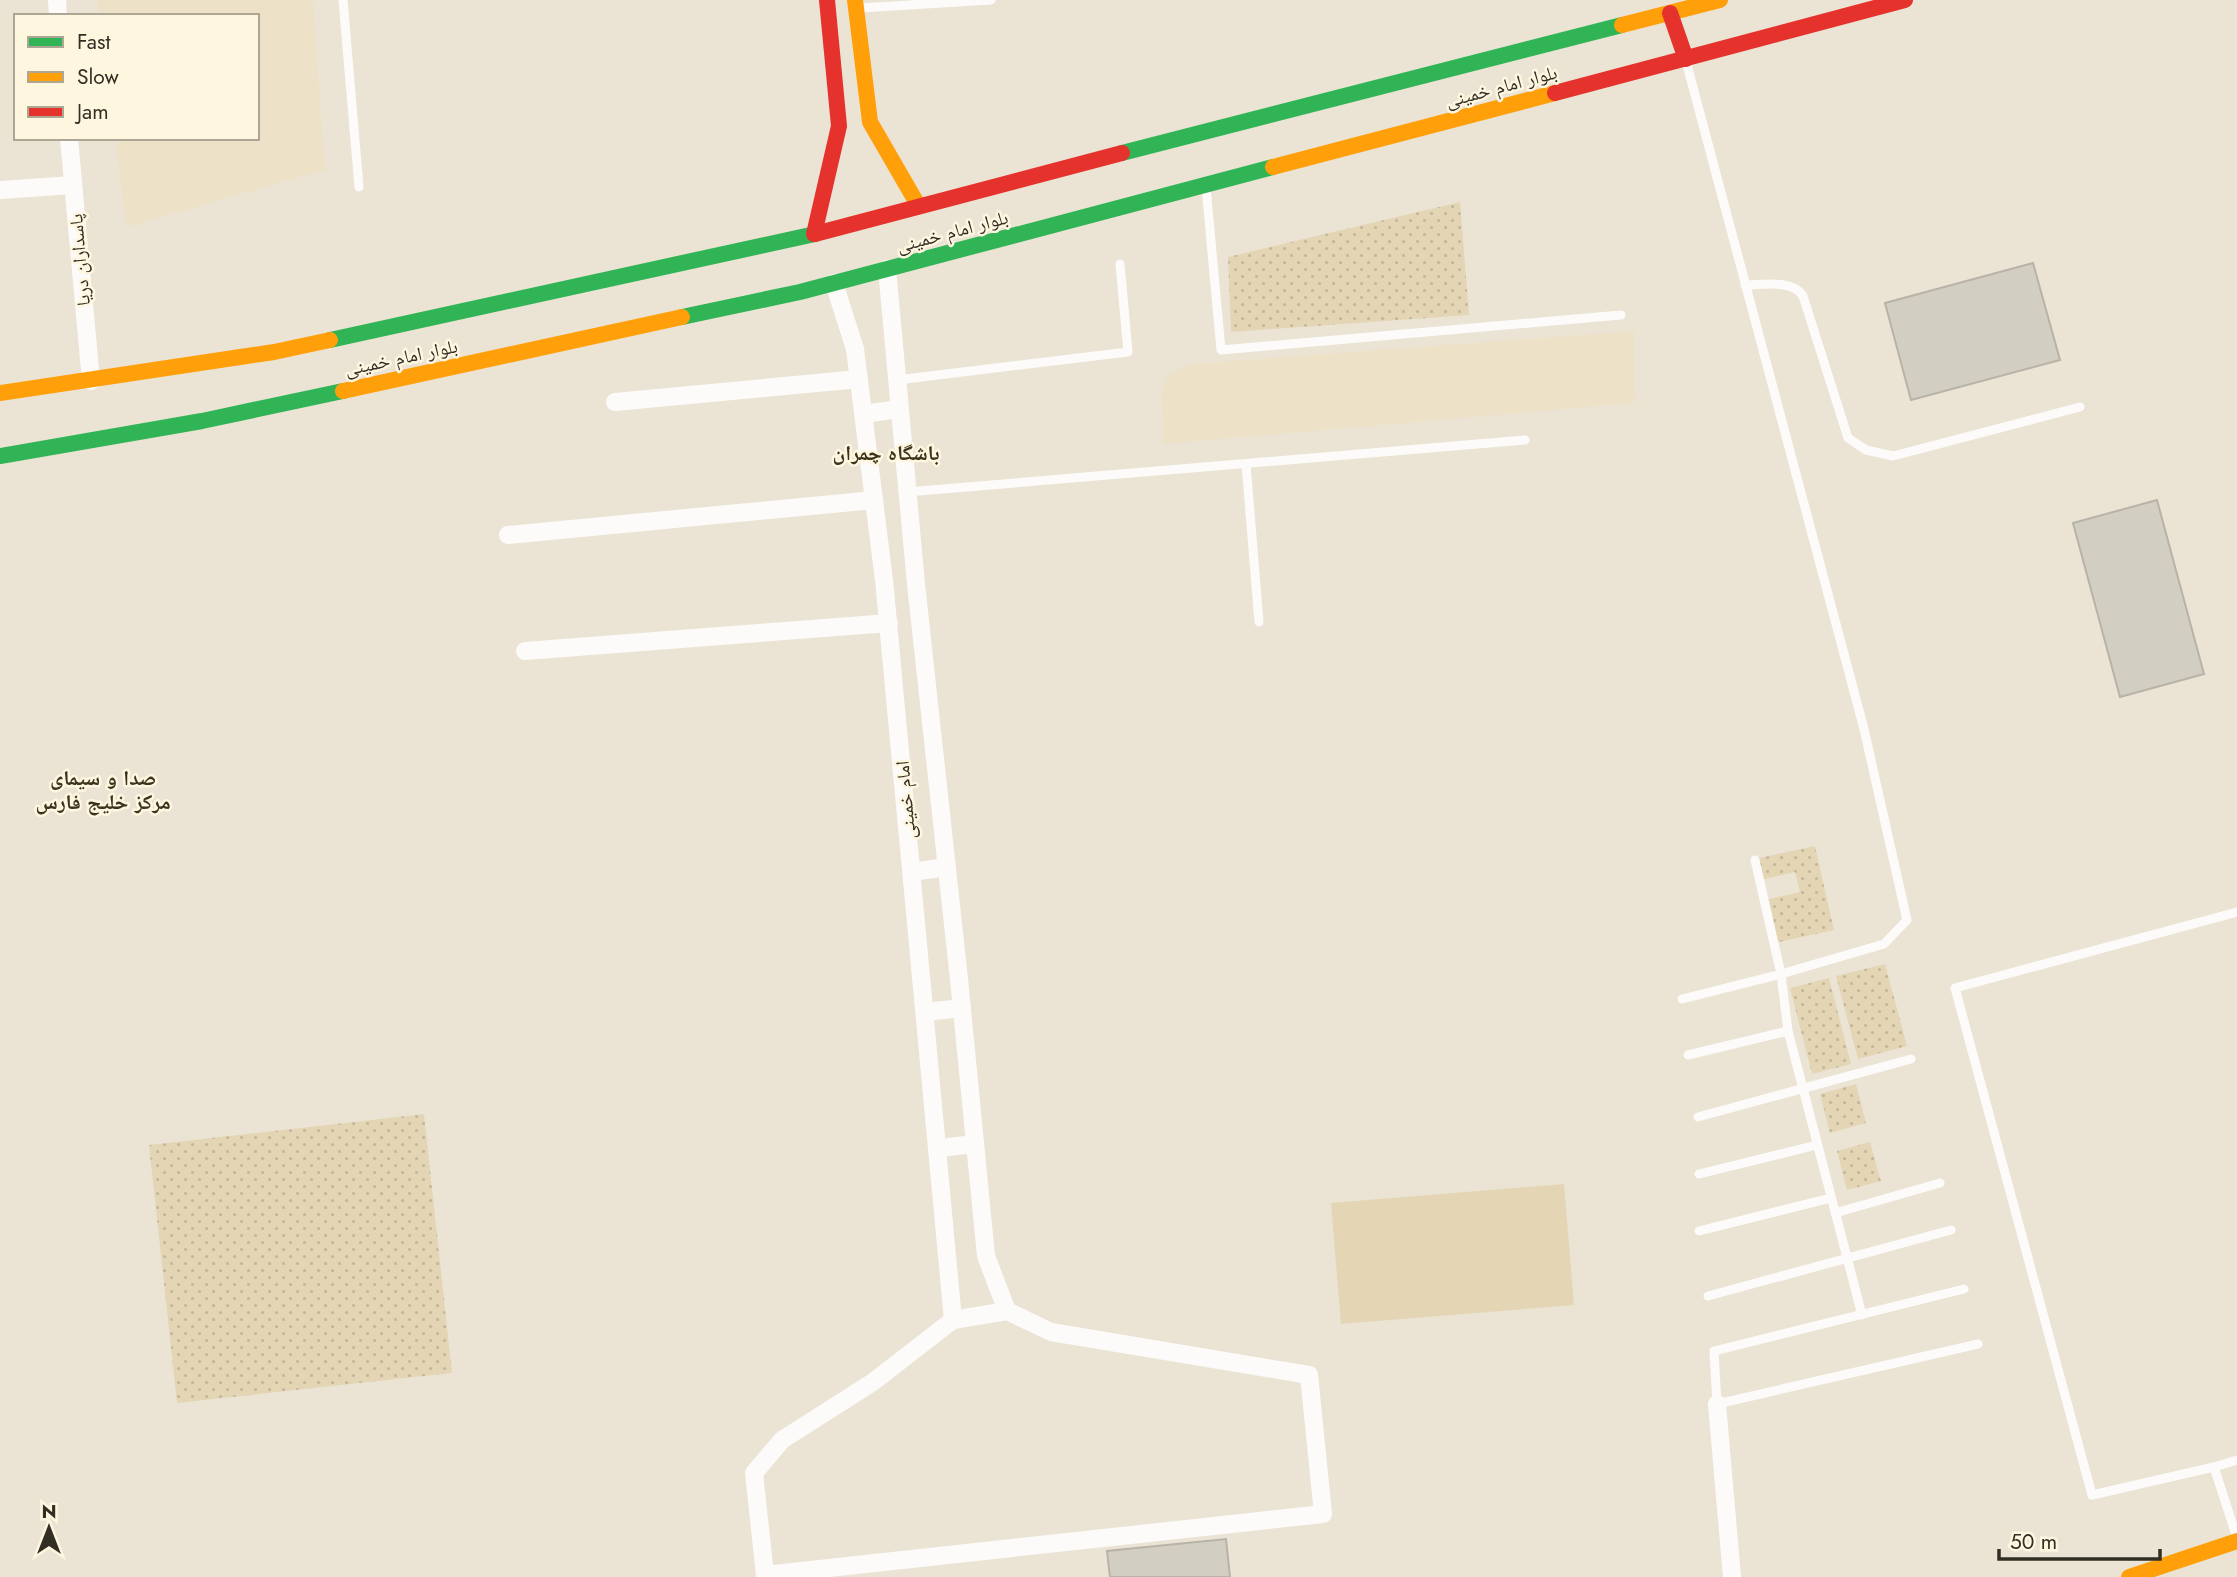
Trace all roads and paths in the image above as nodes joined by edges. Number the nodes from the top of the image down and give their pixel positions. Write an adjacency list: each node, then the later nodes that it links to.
1 (343, 0): 12 (lane)
2 (991, 0): 6 (lane)
3 (1720, 0): 7 (main road, بلوار امام خمینی)
4 (1905, 0): 8 (main road, بلوار امام خمینی)
5 (828, 4): 6 (main road); 15 (main road)
6 (856, 4): 14 (main road)
7 (1670, 13): 8 (main road); 14 (main road, بلوار امام خمینی)
8 (1686, 59): 11 (main road, بلوار امام خمینی); 19 (lane)
9 (69, 140): 10 (street, پاسداران دریا)
10 (73, 185): 13 (street); 23 (street, پاسداران دریا)
11 (1206, 186): 17 (main road, بلوار امام خمینی); 20 (lane)
12 (359, 187)
13 (0, 190)
14 (918, 205): 15 (main road, بلوار امام خمینی)
15 (814, 234): 23 (main road, بلوار امام خمینی)
16 (1120, 264): 22 (lane)
17 (887, 270): 18 (main road, بلوار امام خمینی); 22 (street)
18 (834, 283): 21 (street, امام خمینی); 30 (main road, بلوار امام خمینی)
19 (1745, 285): 26 (lane); 46 (lane)
20 (1620, 315)
21 (859, 380): 25 (street); 28 (street, امام خمینی)
22 (897, 380): 27 (street)
23 (92, 381): 24 (main road, بلوار امام خمینی)
24 (0, 393)
25 (615, 402)
26 (2080, 407)
27 (899, 409): 28 (street); 32 (street)
28 (863, 414): 33 (street, امام خمینی)
29 (1525, 440): 31 (lane)
30 (0, 456)
31 (1246, 464): 32 (lane); 37 (lane)
32 (907, 492): 35 (street)
33 (874, 500): 34 (street); 36 (street, امام خمینی)
34 (508, 536)
35 (916, 584): 36 (street); 40 (street)
36 (885, 587): 38 (street, امام خمینی)
37 (1259, 622)
38 (888, 623): 39 (street); 41 (street, امام خمینی)
39 (525, 651)
40 (930, 721): 41 (street); 43 (street)
41 (898, 724): 44 (street, امام خمینی)
42 (1755, 860): 46 (lane)
43 (946, 867): 44 (street); 48 (street)
44 (912, 872): 49 (street, امام خمینی)
45 (2237, 912): 73 (lane)
46 (1781, 974): 47 (lane); 50 (lane)
47 (1682, 999)
48 (962, 1008): 49 (street); 55 (street)
49 (925, 1012): 57 (street, امام خمینی)
50 (1788, 1031): 51 (lane); 53 (lane)
51 (1688, 1055)
52 (1911, 1059): 53 (lane)
53 (1802, 1089): 54 (lane); 56 (lane)
54 (1698, 1117)
55 (975, 1144): 57 (street); 67 (street)
56 (1817, 1145): 58 (lane); 60 (lane)
57 (939, 1148): 69 (street, امام خمینی)
58 (1699, 1174)
59 (1941, 1183): 61 (lane)
60 (1831, 1198): 61 (lane); 63 (lane)
61 (1835, 1213): 64 (lane)
62 (1951, 1230): 64 (lane)
63 (1699, 1231)
64 (1847, 1259): 66 (lane); 68 (lane)
65 (1964, 1289): 68 (lane)
66 (1708, 1296)
67 (1007, 1311): 69 (street); 69 (street)
68 (1862, 1315): 71 (lane)
69 (953, 1320)
70 (1978, 1344): 71 (lane)
71 (1717, 1404): 75 (street)
72 (2237, 1460): 73 (lane)
73 (2214, 1466): 74 (lane)
74 (2237, 1539): 76 (main road)
75 (1732, 1577)
76 (2129, 1577)

